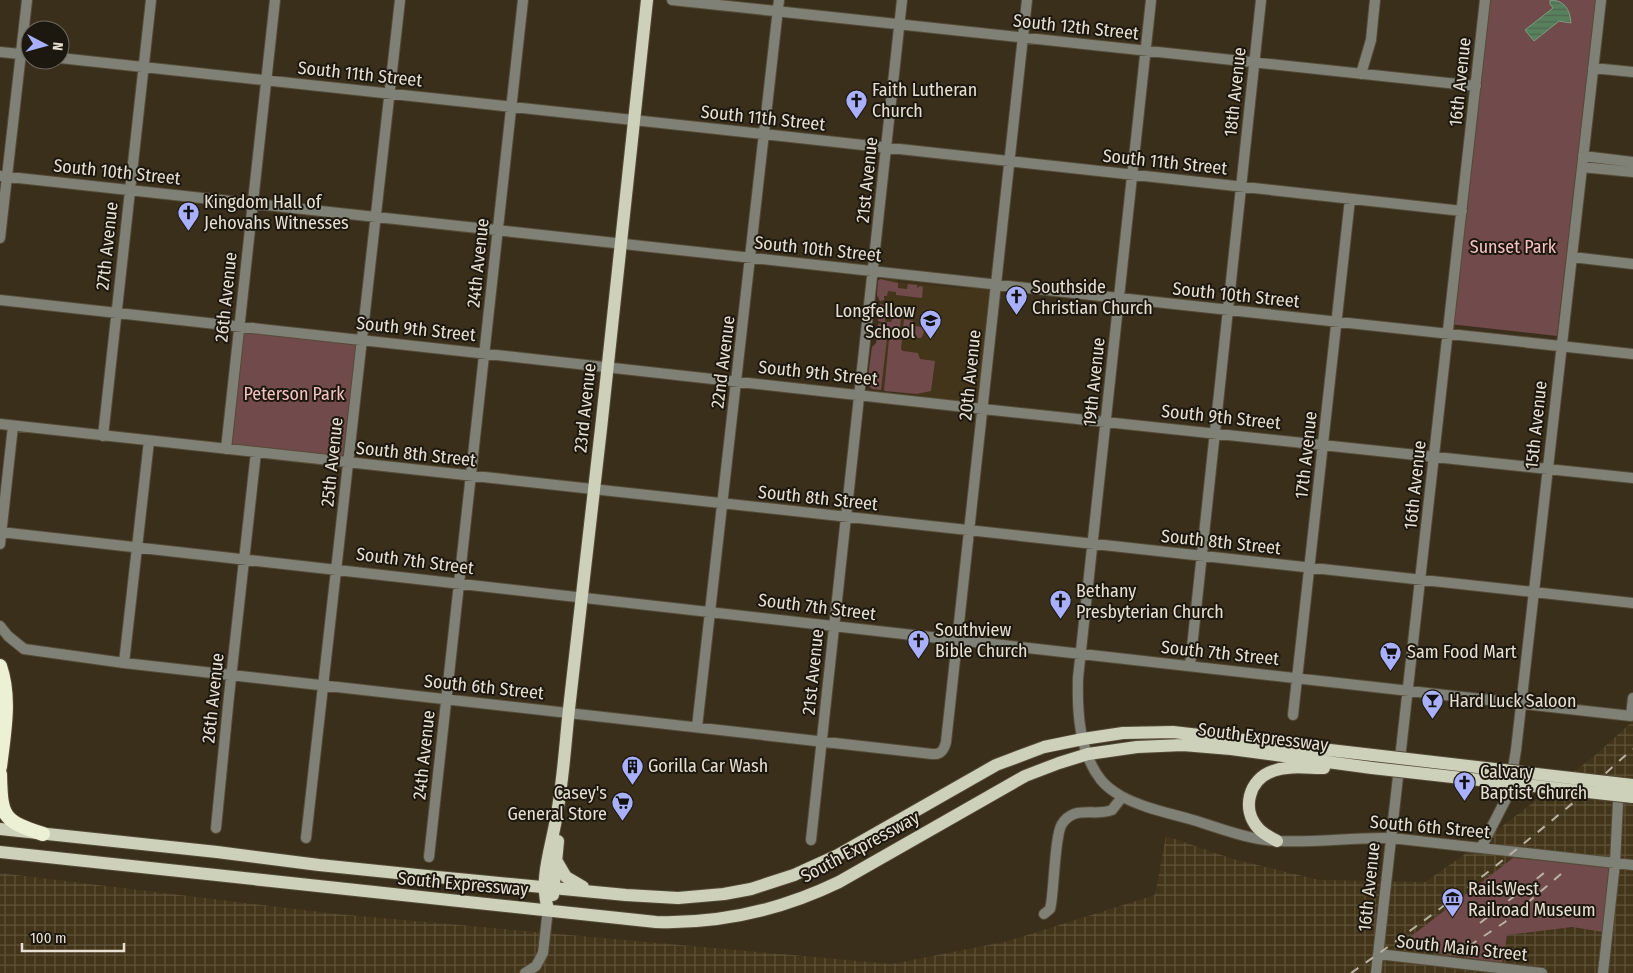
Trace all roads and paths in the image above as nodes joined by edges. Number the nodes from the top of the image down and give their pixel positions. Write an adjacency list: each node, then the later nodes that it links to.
1 (27, 0): 17 (street)
2 (151, 0): 25 (street, 27th Avenue)
3 (275, 0): 30 (street, 26th Avenue)
4 (400, 0): 32 (street, 25th Avenue)
5 (523, 0): 33 (street, 24th Avenue)
6 (647, 0): 34 (main road, 23rd Avenue)
7 (672, 0): 16 (street, South 12th Street)
8 (779, 0): 16 (street, 22nd Avenue)
9 (902, 0): 18 (street, 21st Avenue)
10 (1027, 0): 19 (street, 20th Avenue)
11 (1152, 0): 20 (street, 19th Avenue)
12 (1262, 0): 24 (street, 18th Avenue)
13 (1375, 0): 29 (street)
14 (1485, 0): 31 (street, 16th Avenue)
15 (1601, 0): 26 (street, 15th Avenue)
16 (778, 11): 18 (street, South 12th Street); 35 (street, 22nd Avenue)
17 (26, 20)
18 (900, 25): 19 (street, South 12th Street); 36 (street, 21st Avenue)
19 (1023, 38): 20 (street, South 12th Street); 38 (street, 20th Avenue)
20 (1146, 51): 24 (street, South 12th Street); 41 (street, 19th Avenue)
21 (0, 52): 22 (street)
22 (20, 54)
23 (70, 59): 25 (street, South 11th Street)
24 (1255, 63): 29 (street, South 12th Street); 43 (street, 18th Avenue)
25 (143, 67): 30 (street, South 11th Street); 44 (street, 27th Avenue)
26 (1593, 68): 28 (street); 37 (street, 15th Avenue)
27 (22, 70): 42 (street)
28 (1633, 72)
29 (1361, 74): 31 (street, South 12th Street)
30 (265, 81): 32 (street, South 11th Street); 46 (street, 26th Avenue)
31 (1476, 86): 47 (street, 16th Avenue)
32 (389, 94): 33 (street, South 11th Street); 48 (street, 25th Avenue)
33 (512, 107): 34 (street, South 11th Street); 49 (street, 24th Avenue)
34 (634, 120): 35 (street, South 11th Street); 51 (main road, 23rd Avenue)
35 (763, 134): 36 (street, South 11th Street); 53 (street, 22nd Avenue)
36 (886, 148): 38 (street, South 11th Street); 55 (street, 21st Avenue)
37 (1582, 161): 39 (street); 40 (street); 52 (street, 15th Avenue)
38 (1009, 162): 41 (street, South 11th Street); 56 (street, 20th Avenue)
39 (1633, 162)
40 (1633, 172)
41 (1133, 175): 43 (street, South 11th Street); 57 (street, 19th Avenue)
42 (3, 177): 44 (street, South 10th Street); 50 (street)
43 (1241, 187): 45 (street, South 11th Street); 59 (street, 18th Avenue)
44 (130, 190): 46 (street, South 10th Street); 60 (street, 27th Avenue)
45 (1350, 199): 47 (street, South 11th Street); 61 (street, 17th Avenue)
46 (252, 203): 48 (street, South 10th Street); 62 (street, 26th Avenue)
47 (1462, 211): 63 (street, 16th Avenue)
48 (375, 216): 49 (street, South 10th Street); 64 (street, 25th Avenue)
49 (498, 230): 51 (street, South 10th Street); 66 (street, 24th Avenue)
50 (0, 238)
51 (621, 244): 53 (street, South 10th Street); 68 (main road, 23rd Avenue)
52 (1572, 257): 54 (street); 65 (street, 15th Avenue)
53 (751, 258): 55 (street, South 10th Street); 69 (street, 22nd Avenue)
54 (1633, 264)
55 (873, 271): 56 (street, South 10th Street); 70 (street, 21st Avenue)
56 (996, 285): 57 (street, South 10th Street); 71 (street, 20th Avenue)
57 (1119, 298): 59 (street, South 10th Street); 72 (street, 19th Avenue)
58 (0, 300): 60 (street, South 9th Street)
59 (1228, 310): 61 (street, South 10th Street); 75 (street, 18th Avenue)
60 (116, 313): 62 (street, South 9th Street); 76 (street, 27th Avenue)
61 (1337, 322): 63 (street, South 10th Street); 78 (street, 17th Avenue)
62 (239, 326): 64 (street, South 9th Street); 79 (street, 26th Avenue)
63 (1448, 334): 65 (street, South 10th Street); 81 (street, 16th Avenue)
64 (362, 340): 66 (street, South 9th Street); 82 (street, 25th Avenue)
65 (1561, 347): 67 (street, South 10th Street); 83 (street, 15th Avenue)
66 (485, 353): 68 (street, South 9th Street); 84 (street, 24th Avenue)
67 (1633, 354)
68 (607, 366): 69 (street, South 9th Street); 86 (main road, 23rd Avenue)
69 (737, 381): 70 (street, South 9th Street); 87 (street, 22nd Avenue)
70 (860, 394): 71 (street, South 9th Street); 88 (street, 21st Avenue)
71 (983, 409): 72 (street, South 9th Street); 89 (street, 20th Avenue)
72 (1106, 422): 75 (street, South 9th Street); 92 (street, 19th Avenue)
73 (0, 424): 74 (street, South 8th Street)
74 (13, 426): 76 (street, South 8th Street); 90 (street)
75 (1215, 433): 78 (street, South 9th Street); 94 (street, 18th Avenue)
76 (103, 436): 77 (street, South 8th Street)
77 (149, 441): 79 (street, South 8th Street); 93 (street)
78 (1323, 445): 81 (street, South 9th Street); 97 (street, 17th Avenue)
79 (226, 449): 80 (street, South 8th Street)
80 (256, 452): 82 (street, South 8th Street); 95 (street, 26th Avenue)
81 (1434, 457): 83 (street, South 9th Street); 98 (street, 16th Avenue)
82 (348, 462): 84 (street, South 8th Street); 96 (street, 25th Avenue)
83 (1547, 469): 85 (street, South 9th Street); 100 (street, 15th Avenue)
84 (472, 476): 86 (street, South 8th Street); 99 (street, 24th Avenue)
85 (1633, 478)
86 (594, 490): 87 (street, South 8th Street); 101 (main road, 23rd Avenue)
87 (723, 504): 88 (street, South 8th Street); 103 (street, 22nd Avenue)
88 (846, 518): 89 (street, South 8th Street); 104 (street, 21st Avenue)
89 (970, 531): 92 (street, South 8th Street); 106 (street, 20th Avenue)
90 (1, 532): 91 (street); 93 (street, South 7th Street)
91 (0, 544)
92 (1092, 544): 94 (street, South 8th Street); 107 (street, 19th Avenue)
93 (137, 546): 95 (street, South 7th Street); 108 (street)
94 (1202, 556): 97 (street, South 8th Street); 110 (street, 18th Avenue)
95 (244, 558): 96 (street, South 7th Street); 111 (street, 26th Avenue)
96 (337, 568): 99 (street, South 7th Street); 113 (street, 25th Avenue)
97 (1310, 568): 98 (street, South 8th Street); 112 (street, 17th Avenue)
98 (1420, 580): 100 (street, South 8th Street); 114 (street, 16th Avenue)
99 (460, 583): 101 (street, South 7th Street); 116 (street, 24th Avenue)
100 (1534, 593): 102 (street, South 8th Street); 117 (street, 15th Avenue)
101 (582, 596): 103 (street, South 7th Street); 118 (main road, 23rd Avenue)
102 (1633, 603)
103 (711, 611): 104 (street, South 7th Street); 120 (street, 22nd Avenue)
104 (835, 625): 106 (street, South 7th Street); 122 (street, 21st Avenue)
105 (0, 626): 108 (street, South 6th Street)
106 (958, 639): 107 (street, South 7th Street); 123 (street, 20th Avenue)
107 (1081, 653): 110 (street, South 7th Street); 121 (street, 19th Avenue)
108 (124, 663): 111 (street, South 6th Street)
109 (0, 666): 126 (highway)
110 (1190, 666): 112 (street, South 7th Street)
111 (231, 675): 113 (street, South 6th Street); 132 (street, 26th Avenue)
112 (1298, 678): 114 (street, South 7th Street); 119 (street, 17th Avenue)
113 (324, 685): 116 (street, South 6th Street); 135 (street, 25th Avenue)
114 (1408, 690): 117 (street, South 7th Street); 136 (street, 16th Avenue)
115 (1633, 698): 117 (street, South 7th Street)
116 (446, 699): 118 (street, South 6th Street); 142 (street, 24th Avenue)
117 (1521, 703): 139 (street, 15th Avenue)
118 (569, 713): 120 (street, South 6th Street); 141 (main road, 23rd Avenue)
119 (1293, 715)
120 (697, 727): 122 (street, South 6th Street)
121 (1083, 738): 124 (street, South 6th Street); 125 (main road, South Expressway); 147 (main road, South Expressway)
122 (821, 742): 123 (street, South 6th Street); 137 (street, 21st Avenue)
123 (941, 752)
124 (1088, 754): 125 (main road, South Expressway); 130 (street, South 6th Street); 148 (main road, South Expressway)
125 (1372, 761): 129 (main road, South Expressway, bridge); 131 (main road, South Expressway, bridge); 138 (main road)
126 (0, 767)
127 (0, 774): 134 (highway)
128 (1633, 780): 143 (street)
129 (1633, 785)
130 (1122, 797): 138 (street, South 6th Street); 149 (street)
131 (1633, 797)
132 (216, 828)
133 (0, 829): 134 (main road, South Expressway)
134 (43, 834): 145 (main road, South Expressway)
135 (306, 838)
136 (1391, 838): 138 (street, South 6th Street); 139 (street, South 6th Street); 150 (street, 16th Avenue)
137 (811, 840)
138 (1277, 841)
139 (1481, 848): 143 (street, South 6th Street)
140 (0, 852): 148 (main road, South Expressway)
141 (552, 855): 145 (main road); 146 (main road, 23rd Avenue); 147 (main road)
142 (429, 857)
143 (1615, 863): 144 (street, South 6th Street); 154 (street)
144 (1633, 865)
145 (508, 883): 146 (main road, South Expressway)
146 (549, 887): 147 (main road, South Expressway); 148 (main road, 23rd Avenue)
147 (600, 892)
148 (548, 909): 151 (street, 23rd Avenue)
149 (1044, 914)
150 (1378, 954): 152 (street, 16th Avenue); 153 (street, South Main Street)
151 (525, 973)
152 (1376, 973)
153 (1542, 973)
154 (1602, 973)

